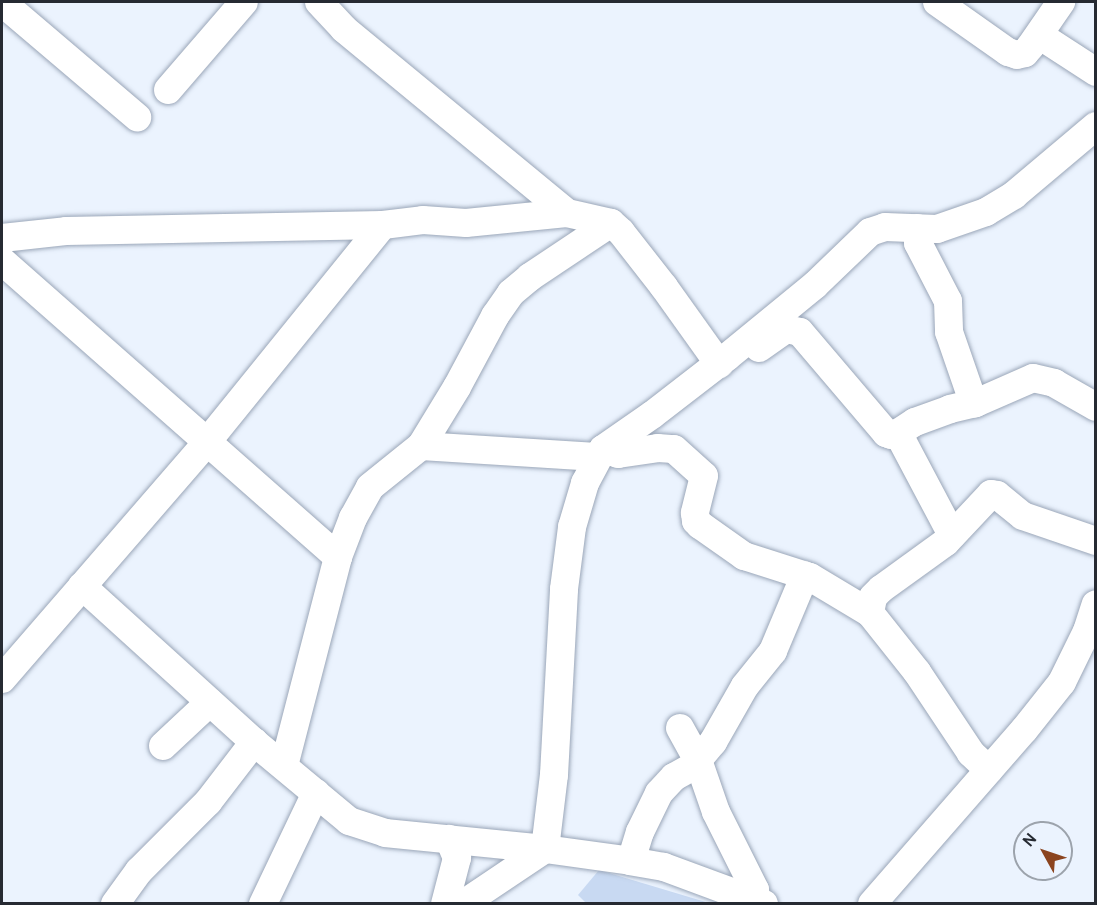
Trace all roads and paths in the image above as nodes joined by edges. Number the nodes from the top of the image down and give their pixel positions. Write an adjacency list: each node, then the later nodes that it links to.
1 (244, 2): 8 (street)
2 (319, 2): 11 (street)
3 (937, 2): 6 (street)
4 (1061, 2): 6 (street)
5 (4, 5): 9 (street)
6 (1039, 35): 7 (street)
7 (1095, 72)
8 (168, 90)
9 (137, 117)
10 (1095, 126): 14 (street)
11 (567, 213): 12 (street); 13 (street)
12 (611, 223): 17 (street); 22 (street)
13 (383, 225): 15 (street); 21 (street)
14 (917, 228): 17 (street); 18 (street)
15 (2, 238)
16 (2, 261): 21 (street)
17 (723, 360): 20 (street); 23 (street)
18 (974, 404): 19 (street); 20 (street)
19 (1095, 407)
20 (898, 433): 24 (street)
21 (207, 442): 26 (street); 28 (street)
22 (421, 446): 23 (street); 26 (street)
23 (600, 453): 27 (street); 41 (street)
24 (952, 535): 25 (street); 30 (street)
25 (1095, 541)
26 (338, 557): 37 (street)
27 (805, 576): 30 (street); 36 (street)
28 (82, 586): 31 (street); 32 (street)
29 (1095, 604): 38 (street)
30 (870, 613): 38 (street)
31 (2, 679)
32 (210, 702): 34 (street); 35 (street)
33 (680, 728): 36 (street)
34 (254, 742): 37 (street); 44 (street)
35 (163, 746)
36 (698, 760): 42 (street); 43 (street)
37 (284, 766): 39 (street)
38 (989, 770): 48 (street)
39 (316, 793): 40 (street); 45 (street)
40 (449, 839): 41 (street); 46 (street)
41 (545, 849): 42 (street); 47 (street)
42 (631, 861): 43 (street)
43 (760, 902)
44 (115, 903)
45 (263, 903)
46 (445, 903)
47 (463, 903)
48 (872, 903)

